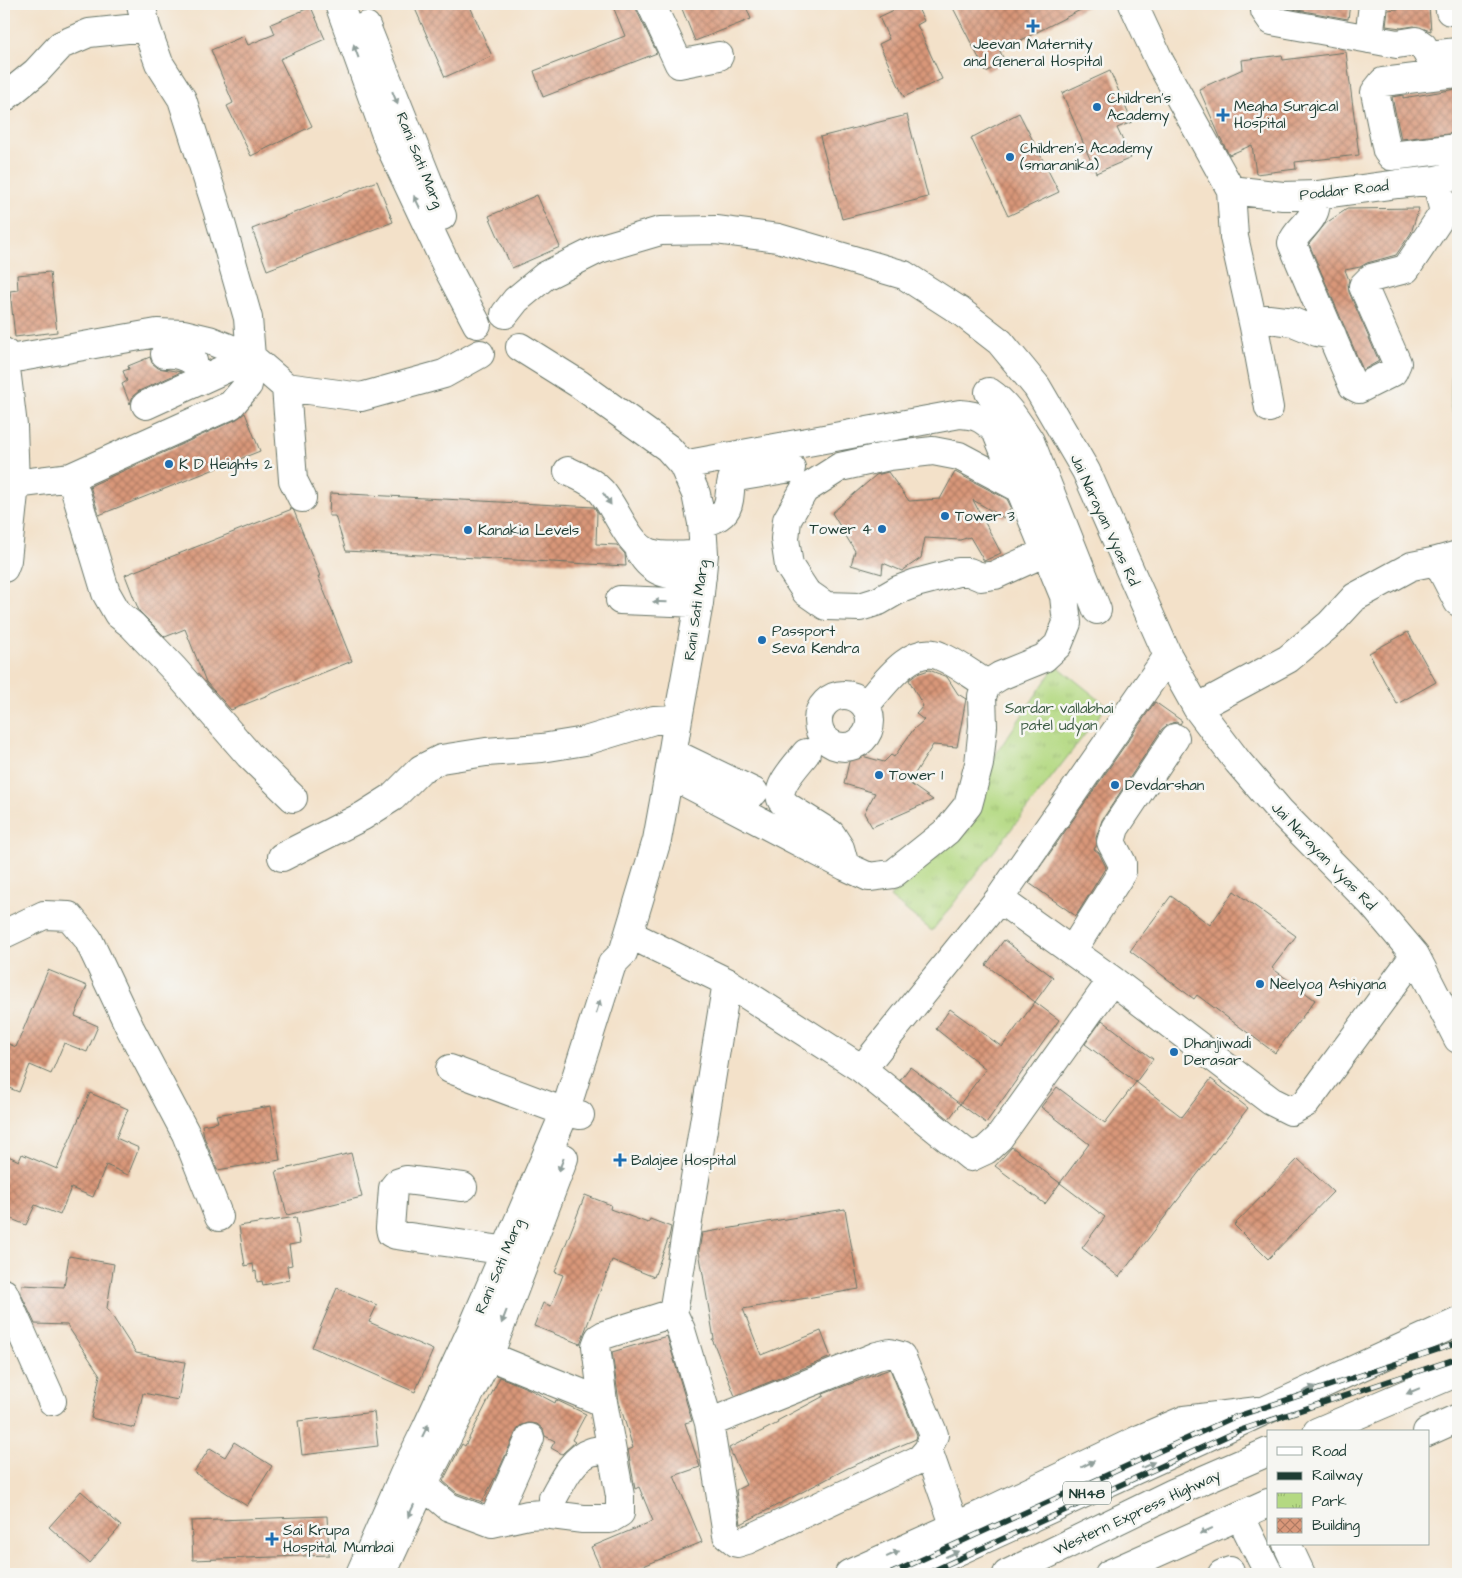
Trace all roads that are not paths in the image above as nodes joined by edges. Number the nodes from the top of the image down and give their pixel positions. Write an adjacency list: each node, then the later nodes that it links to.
1 (338, 4): 14 (main road, one-way to 1)
2 (357, 4): 14 (main road, Rani Sati Marg, one-way to 14)
3 (651, 4): 10 (main road)
4 (1133, 4): 19 (main road)
5 (1266, 4): 8 (main road)
6 (1373, 4): 8 (main road)
7 (144, 15): 13 (main road); 29 (main road)
8 (1368, 38): 9 (main road)
9 (1458, 52)
10 (719, 56)
11 (1458, 74): 15 (main road)
12 (1368, 88): 17 (main road)
13 (4, 98)
14 (403, 147): 22 (main road, Rani Sati Marg)
15 (1458, 148)
16 (1458, 152): 17 (main road)
17 (1396, 172): 18 (main road, Poddar Road); 20 (main road, Poddar Road)
18 (1447, 178): 21 (main road)
19 (1230, 190): 20 (main road, Poddar Road); 23 (main road)
20 (1317, 196): 24 (main road)
21 (1451, 220): 24 (main road)
22 (491, 317): 25 (main road); 27 (main road); 38 (main road, Jai Narayan Vyas Rd)
23 (1252, 317): 24 (main road); 34 (main road)
24 (1332, 335)
25 (520, 347): 27 (main road); 35 (main road, Rani Sati Marg)
26 (163, 348): 28 (main road); 29 (main road); 30 (main road)
27 (480, 354): 31 (main road)
28 (4, 357): 40 (main road)
29 (251, 357): 31 (main road); 33 (main road); 39 (main road)
30 (193, 361)
31 (286, 388): 43 (main road)
32 (989, 392): 41 (main road)
33 (146, 406)
34 (1268, 408)
35 (683, 464): 42 (main road); 44 (main road, Rani Sati Marg)
36 (791, 468): 44 (main road)
37 (568, 471): 48 (main road, one-way to 48)
38 (1086, 471): 41 (main road); 52 (main road, Jai Narayan Vyas Rd)
39 (71, 477): 40 (main road); 61 (main road)
40 (15, 484): 47 (main road)
41 (1047, 486): 51 (main road)
42 (1021, 489): 45 (main road); 45 (main road)
43 (302, 498)
44 (702, 523): 48 (main road, Rani Sati Marg)
45 (1046, 552): 53 (main road)
46 (1448, 558): 50 (main road); 55 (main road)
47 (4, 568)
48 (702, 578): 49 (main road, one-way to 49); 56 (main road, Rani Sati Marg)
49 (620, 600)
50 (1458, 602)
51 (1097, 610)
52 (1168, 656): 55 (main road, Jai Narayan Vyas Rd); 64 (main road)
53 (987, 684): 54 (main road); 63 (main road)
54 (865, 706)
55 (1198, 708): 68 (main road, Jai Narayan Vyas Rd)
56 (678, 719): 59 (main road, Rani Sati Marg); 62 (main road)
57 (1175, 738): 67 (main road)
58 (806, 753): 63 (main road)
59 (671, 764): 60 (main road); 63 (main road); 66 (main road, Rani Sati Marg)
60 (754, 792)
61 (293, 798)
62 (282, 856)
63 (844, 866)
64 (999, 899): 67 (main road); 73 (main road)
65 (4, 934): 76 (main road)
66 (626, 944): 70 (main road); 74 (main road, Rani Sati Marg)
67 (1072, 951): 69 (main road)
68 (1415, 955): 69 (main road); 71 (main road, Jai Narayan Vyas Rd)
69 (1112, 980): 73 (main road)
70 (728, 982): 73 (main road); 79 (main road)
71 (1458, 1039)
72 (450, 1069): 74 (main road)
73 (862, 1069)
74 (572, 1113): 77 (main road, Rani Sati Marg)
75 (463, 1187): 77 (main road)
76 (219, 1217)
77 (516, 1252): 81 (main road, Rani Sati Marg); 82 (main road, Rani Sati Marg, one-way to 82)
78 (4, 1293): 84 (main road)
79 (673, 1313): 85 (main road); 88 (main road)
80 (1458, 1322): 86 (main road, NH48, one-way to 80)
81 (463, 1349): 82 (main road); 97 (main road, Rani Sati Marg, one-way to 81)
82 (490, 1356): 85 (main road); 97 (main road, Rani Sati Marg)
83 (1458, 1372): 89 (main road, one-way to 89)
84 (52, 1402)
85 (603, 1402): 93 (main road)
86 (1265, 1410): 92 (main road, NH48); 100 (main road, one-way to 86)
87 (1458, 1418): 90 (main road)
88 (708, 1423): 94 (main road); 94 (main road)
89 (1322, 1430)
90 (1430, 1431)
91 (530, 1438): 102 (main road)
92 (1192, 1444): 96 (main road); 100 (main road, NH48, one-way to 92)
93 (611, 1449): 98 (main road); 102 (main road)
94 (928, 1450): 103 (main road)
95 (1267, 1452): 96 (main road, Western Express Highway / NH48)
96 (1208, 1478): 108 (main road, Western Express Highway / NH48)
97 (413, 1480): 102 (main road); 105 (main road, Rani Sati Marg)
98 (553, 1498)
99 (1267, 1504): 101 (main road)
100 (1024, 1508): 103 (main road); 107 (main road, NH48, one-way to 100)
101 (1240, 1516): 109 (main road, one-way to 109); 110 (main road)
102 (492, 1523)
103 (955, 1527): 106 (main road, one-way to 103)
104 (1288, 1546): 111 (main road)
105 (373, 1569)
106 (849, 1574)
107 (908, 1574)
108 (1007, 1574)
109 (1109, 1574)
110 (1269, 1574)
111 (1301, 1574)

